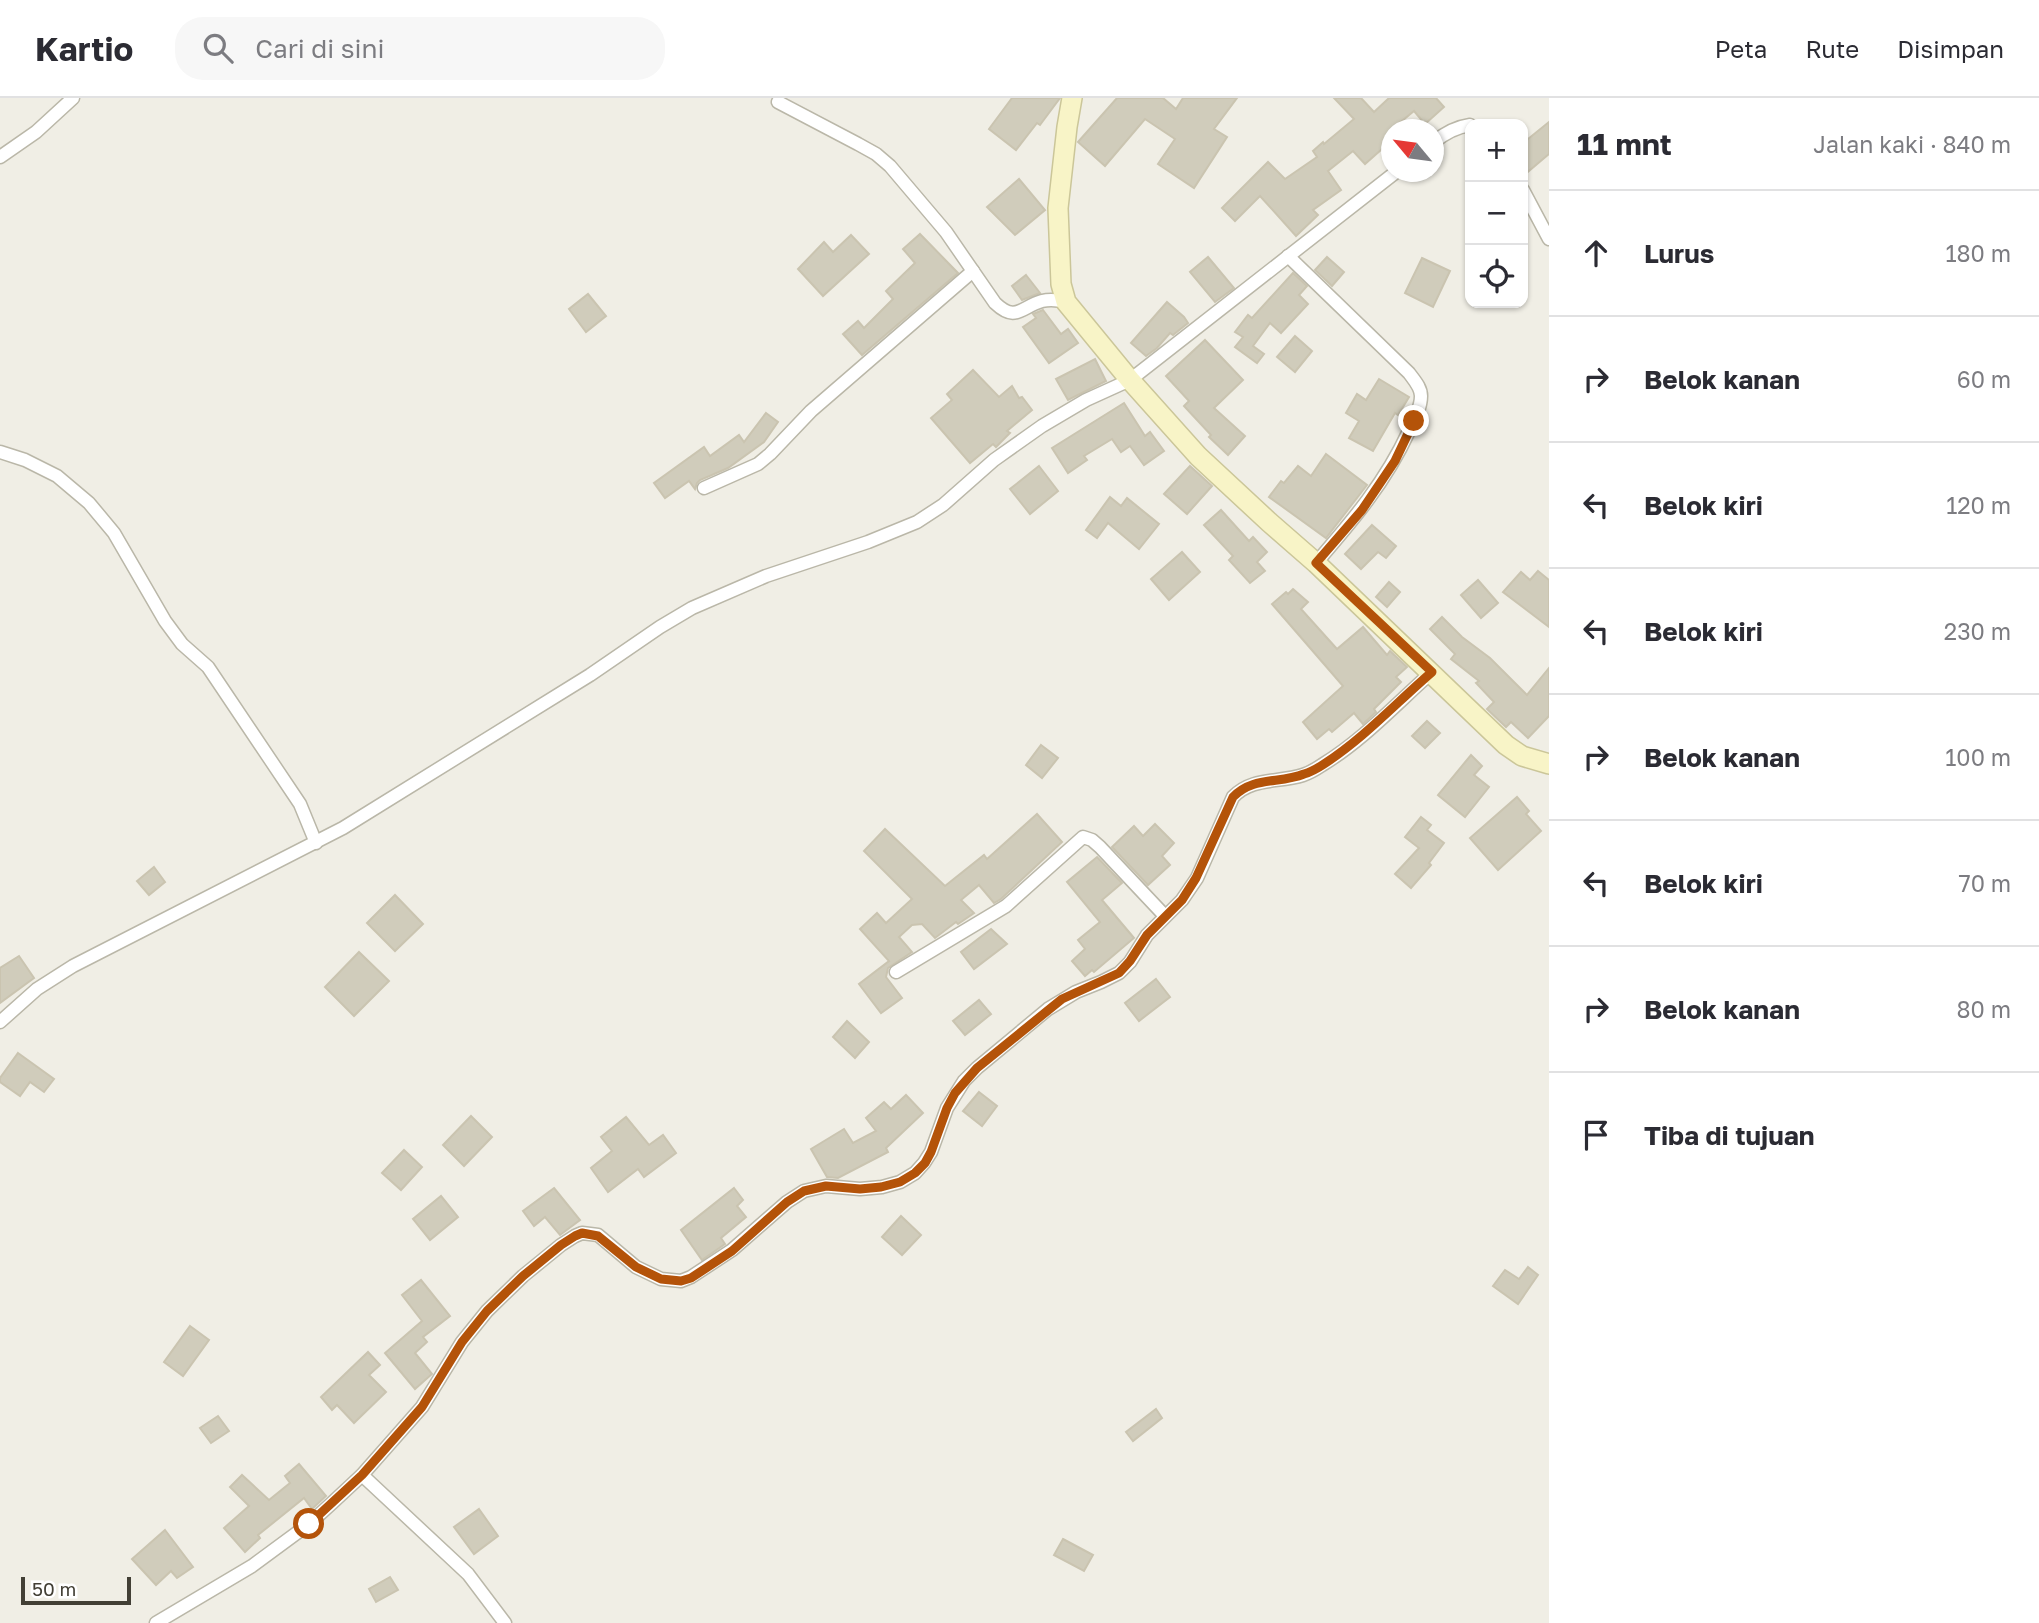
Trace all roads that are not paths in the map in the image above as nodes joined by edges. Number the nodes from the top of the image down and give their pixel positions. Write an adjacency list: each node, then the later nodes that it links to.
1 (73, 98): 6 (street)
2 (1072, 98): 12 (street)
3 (778, 102): 11 (street)
4 (1465, 126): 5 (street)
5 (1444, 134)
6 (0, 156)
7 (1383, 182): 10 (street)
8 (1528, 199): 9 (street)
9 (1549, 239)
10 (1289, 256): 13 (street); 16 (street)
11 (973, 271): 12 (street); 15 (street)
12 (1066, 302): 13 (street)
13 (1130, 380): 16 (street); 19 (street)
14 (0, 452): 19 (street)
15 (704, 488)
16 (1316, 563): 17 (street)
17 (1432, 672): 18 (street); 20 (street)
18 (1549, 764)
19 (316, 843): 22 (street)
20 (1165, 916): 21 (street); 23 (street)
21 (896, 972)
22 (0, 1023)
23 (362, 1475): 24 (street); 25 (street)
24 (156, 1623)
25 (505, 1623)

